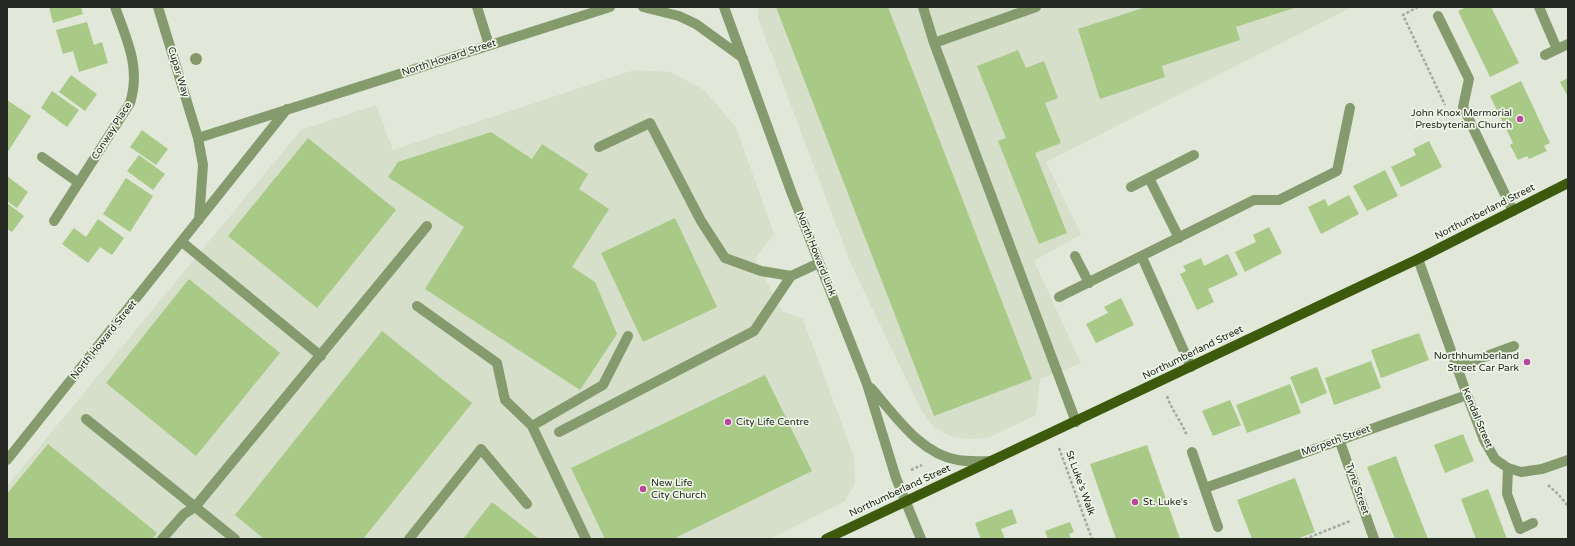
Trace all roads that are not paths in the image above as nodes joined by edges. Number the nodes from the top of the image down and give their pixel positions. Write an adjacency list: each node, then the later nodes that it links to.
1 (115, 7): 24 (street, Conway Place)
2 (158, 7): 19 (street, Cupar Way)
3 (477, 7): 13 (street)
4 (610, 7): 13 (street, North Howard Street)
5 (643, 7): 16 (street)
6 (724, 7): 16 (street, North Howard Link)
7 (923, 7): 11 (street)
8 (1036, 7): 11 (street)
9 (1539, 7): 14 (street)
10 (1438, 16): 27 (street)
11 (934, 43): 49 (street)
12 (1568, 44): 14 (street)
13 (489, 45): 18 (street, North Howard Street)
14 (1557, 49): 15 (street)
15 (1546, 55)
16 (744, 58): 36 (street, North Howard Link)
17 (1350, 108): 31 (street)
18 (287, 109): 19 (street, North Howard Street); 28 (street, North Howard Street)
19 (198, 138): 28 (street)
20 (599, 147): 37 (street)
21 (1194, 155): 23 (street)
22 (42, 157): 24 (street)
23 (1149, 178): 26 (street); 31 (street)
24 (79, 183): 29 (street, Conway Place)
25 (1568, 183): 27 (main road, Northumberland Street)
26 (1131, 187)
27 (1513, 211): 35 (main road, Northumberland Street)
28 (199, 220): 32 (street, North Howard Street)
29 (54, 221)
30 (427, 226): 43 (street)
31 (1179, 238): 34 (street)
32 (182, 242): 43 (street); 54 (street, North Howard Street)
33 (1075, 256): 38 (street)
34 (1142, 257): 38 (street); 44 (street)
35 (1418, 259): 44 (main road, Northumberland Street); 45 (street, Kendal Street)
36 (819, 263): 37 (street); 46 (street, North Howard Link)
37 (791, 276): 51 (street)
38 (1088, 283): 39 (street)
39 (1059, 297)
40 (417, 306): 50 (street)
41 (628, 336): 50 (street)
42 (1514, 346): 45 (street)
43 (321, 356): 61 (street)
44 (1191, 367): 49 (main road, Northumberland Street)
45 (1457, 367): 47 (street, Kendal Street)
46 (867, 384): 56 (street); 59 (street, North Howard Link)
47 (1467, 395): 52 (street, Morpeth Street); 57 (street, Kendal Street)
48 (86, 419): 61 (street)
49 (1076, 422): 56 (main road, Northumberland Street)
50 (532, 426): 67 (street)
51 (559, 432)
52 (1339, 439): 58 (street, Morpeth Street); 70 (street, Tyne Street)
53 (1192, 452): 58 (street)
54 (7, 460)
55 (1568, 460): 57 (street)
56 (992, 461): 59 (main road, Northumberland Street)
57 (1508, 468): 62 (street)
58 (1205, 488): 63 (street)
59 (905, 501): 68 (main road, Northumberland Street); 69 (street, North Howard Link)
60 (527, 504): 66 (street)
61 (195, 507): 64 (street); 65 (street)
62 (1533, 524)
63 (1218, 527)
64 (162, 539)
65 (235, 539)
66 (409, 539)
67 (586, 539)
68 (826, 539)
69 (921, 539)
70 (1374, 539)

